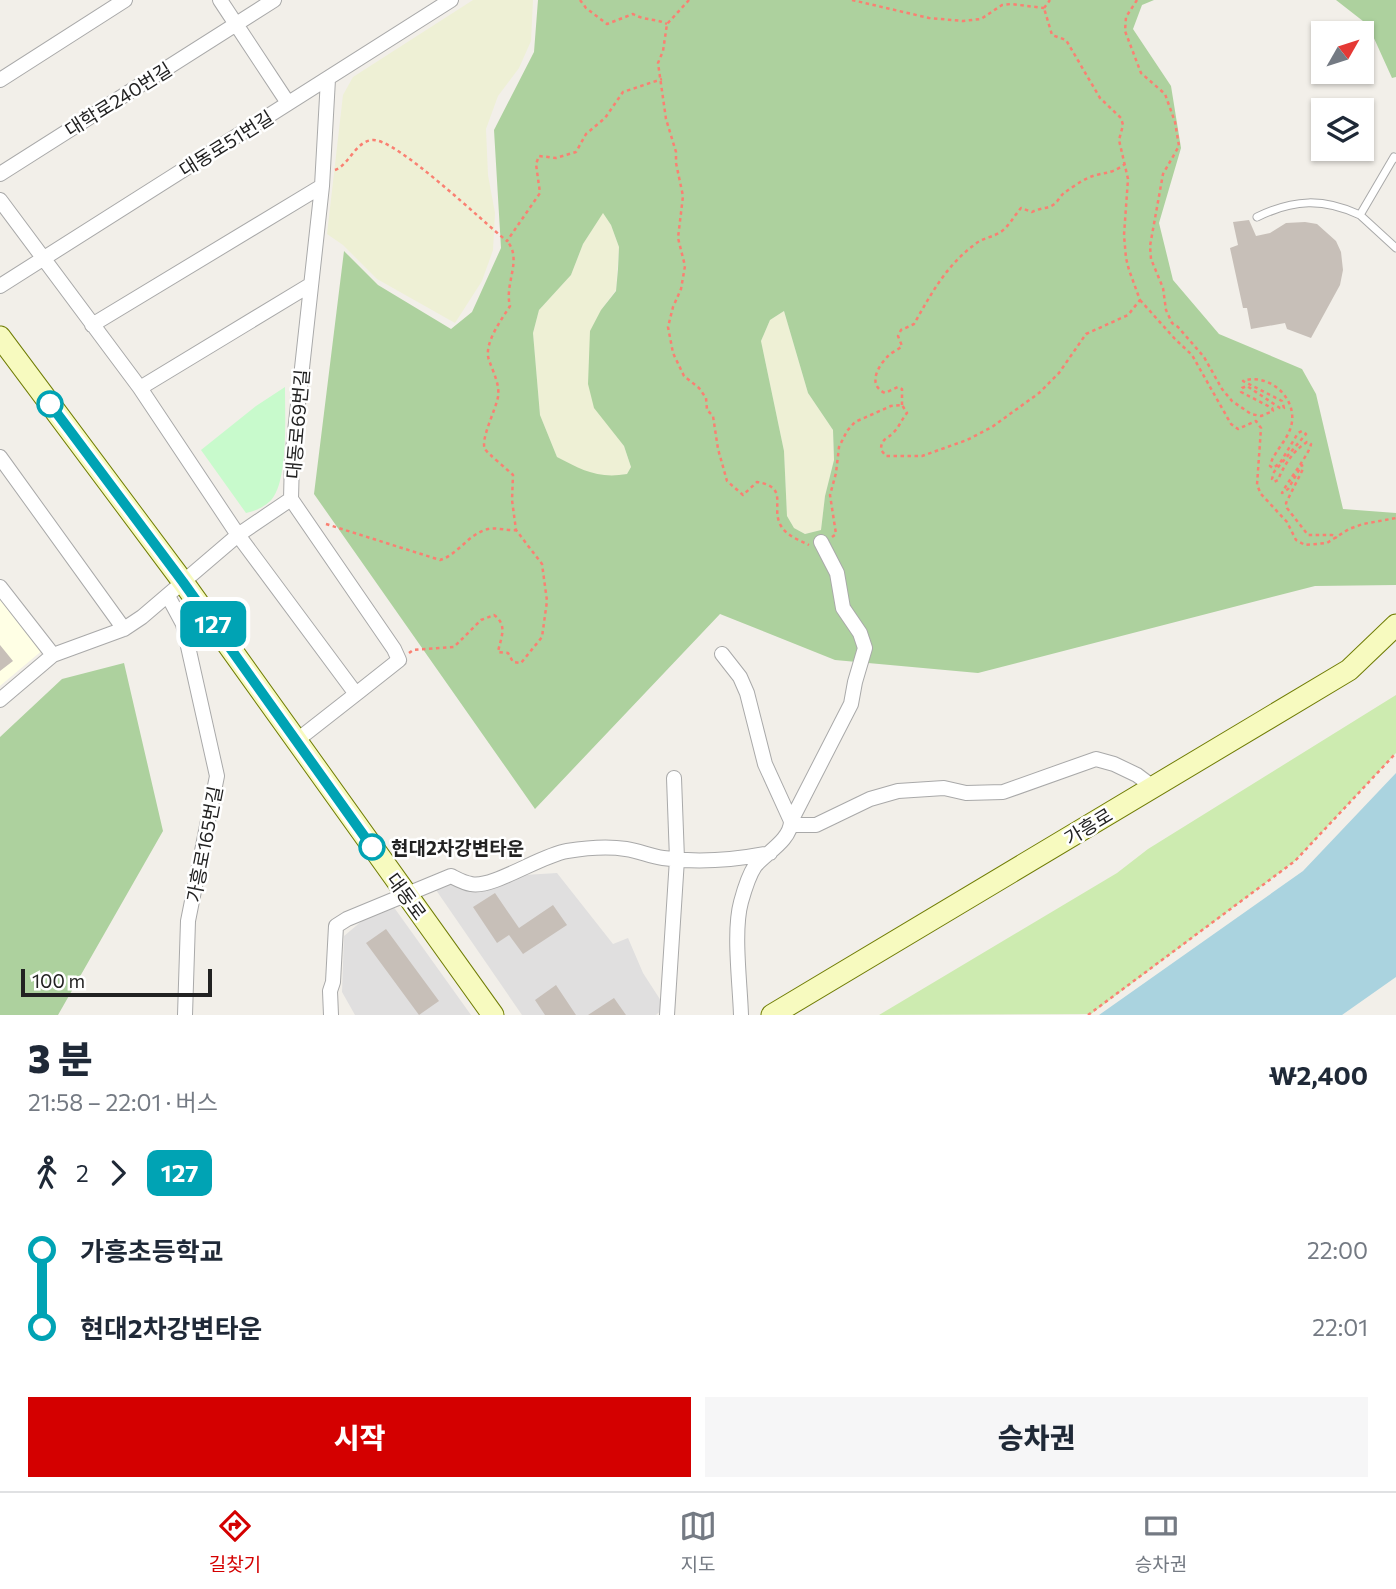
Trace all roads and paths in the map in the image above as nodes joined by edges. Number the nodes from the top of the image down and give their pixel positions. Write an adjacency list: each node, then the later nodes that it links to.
1 (125, 0): 15 (street)
2 (220, 0): 11 (street)
3 (274, 0): 11 (street, 대학로240번길)
4 (452, 0): 13 (street, 대동로51번길)
5 (580, 0): 12 (path)
6 (689, 0): 12 (path)
7 (852, 0): 10 (path)
8 (1050, 0): 10 (path)
9 (1137, 0): 40 (path)
10 (1044, 8): 18 (path)
11 (236, 24): 16 (street); 19 (street, 대학로240번길)
12 (667, 24): 14 (path)
13 (328, 79): 16 (street, 대동로51번길); 20 (street, 대동로69번길)
14 (662, 79): 24 (path); 41 (path)
15 (0, 80)
16 (288, 103): 26 (street, 대동로51번길)
17 (1396, 158): 22 (lane)
18 (1125, 164): 29 (path); 33 (path)
19 (0, 174)
20 (323, 179): 24 (path); 27 (street, 대동로69번길); 30 (street)
21 (0, 200): 26 (street)
22 (1360, 215): 23 (lane); 25 (lane)
23 (1256, 217)
24 (507, 241): 38 (path)
25 (1396, 248)
26 (42, 259): 28 (street, 대동로51번길); 30 (street)
27 (310, 285): 32 (street); 35 (street, 대동로69번길)
28 (0, 286)
29 (1140, 300): 33 (path); 40 (path)
30 (92, 325): 32 (street)
31 (0, 337): 43 (main road, 대동로)
32 (140, 388): 39 (street)
33 (902, 405): 41 (path)
34 (0, 457): 45 (street)
35 (291, 499): 39 (street, 대동로69번길); 48 (street)
36 (1396, 518): 40 (path)
37 (324, 523): 38 (path)
38 (516, 530): 48 (path)
39 (238, 535): 43 (street, 대동로69번길); 49 (street)
40 (1337, 538)
41 (821, 542): 55 (street)
42 (0, 587): 47 (street)
43 (175, 589): 45 (street, 대동로69번길); 51 (main road, 대동로); 59 (street, 가흥로165번길)
44 (1396, 625): 54 (main road, 가흥로)
45 (124, 629): 47 (street, 대동로69번길)
46 (722, 654): 55 (street)
47 (53, 655): 50 (street)
48 (399, 660): 49 (street)
49 (356, 694): 51 (street)
50 (0, 700)
51 (296, 741): 58 (main road, 대동로)
52 (1396, 753): 65 (path)
53 (674, 778): 57 (street)
54 (1153, 787): 55 (street); 64 (main road, 가흥로)
55 (791, 823): 56 (street)
56 (770, 853): 57 (street); 63 (street)
57 (677, 859): 58 (street); 62 (street)
58 (407, 895): 60 (street); 61 (main road, 대동로)
59 (185, 1015)
60 (331, 1015)
61 (493, 1015)
62 (667, 1015)
63 (741, 1015)
64 (772, 1015)
65 (1088, 1015)

